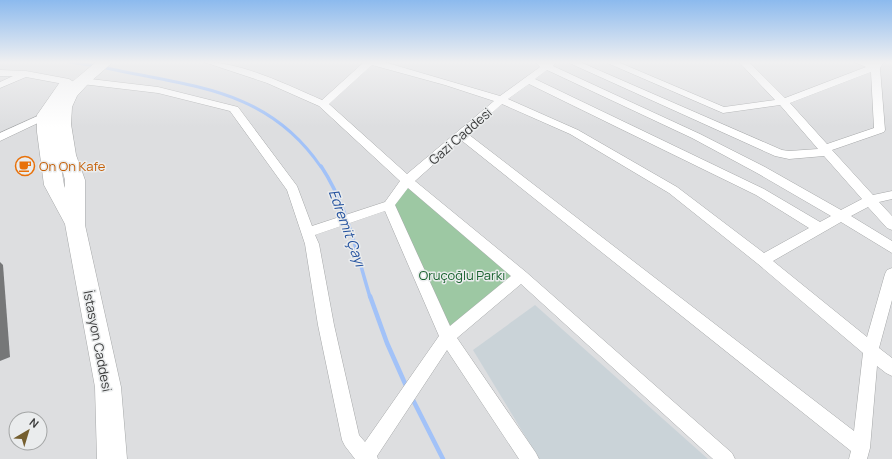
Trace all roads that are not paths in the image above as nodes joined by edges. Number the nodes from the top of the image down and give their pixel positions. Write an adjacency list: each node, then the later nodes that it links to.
1 (70, 83): 19 (main road)
2 (76, 83): 18 (main road, İstasyon Caddesi)
3 (122, 83): 31 (street)
4 (276, 83): 17 (street)
5 (347, 83): 17 (street)
6 (449, 83): 15 (street)
7 (523, 83): 15 (street, Gazi Caddesi)
8 (535, 83): 30 (street)
9 (586, 83): 27 (street)
10 (619, 83): 22 (street)
11 (660, 83): 16 (street)
12 (764, 83): 16 (street)
13 (831, 83): 16 (street)
14 (879, 83): 22 (street)
15 (501, 100): 20 (street, Gazi Caddesi); 33 (street)
16 (783, 102): 22 (street)
17 (323, 104): 23 (street)
18 (64, 107): 19 (street); 28 (main road, İstasyon Caddesi)
19 (45, 115): 21 (street); 28 (main road, İstasyon Caddesi)
20 (462, 135): 23 (street, Gazi Caddesi); 40 (street)
21 (0, 137)
22 (826, 150): 25 (street)
23 (407, 181): 26 (street, Gazi Caddesi); 35 (street)
24 (892, 194): 25 (street)
25 (870, 200): 27 (street); 29 (street)
26 (389, 205): 31 (street); 36 (street)
27 (841, 216): 30 (street); 32 (street)
28 (75, 225): 41 (main road, İstasyon Caddesi)
29 (892, 225)
30 (820, 228): 33 (street)
31 (308, 232): 39 (street)
32 (892, 248)
33 (763, 260): 37 (street)
34 (892, 274): 37 (street)
35 (521, 276): 36 (street); 43 (street)
36 (447, 337): 39 (street); 42 (street)
37 (871, 350): 38 (street); 40 (street)
38 (892, 368)
39 (368, 454)
40 (860, 454)
41 (112, 459)
42 (530, 459)
43 (726, 459)

